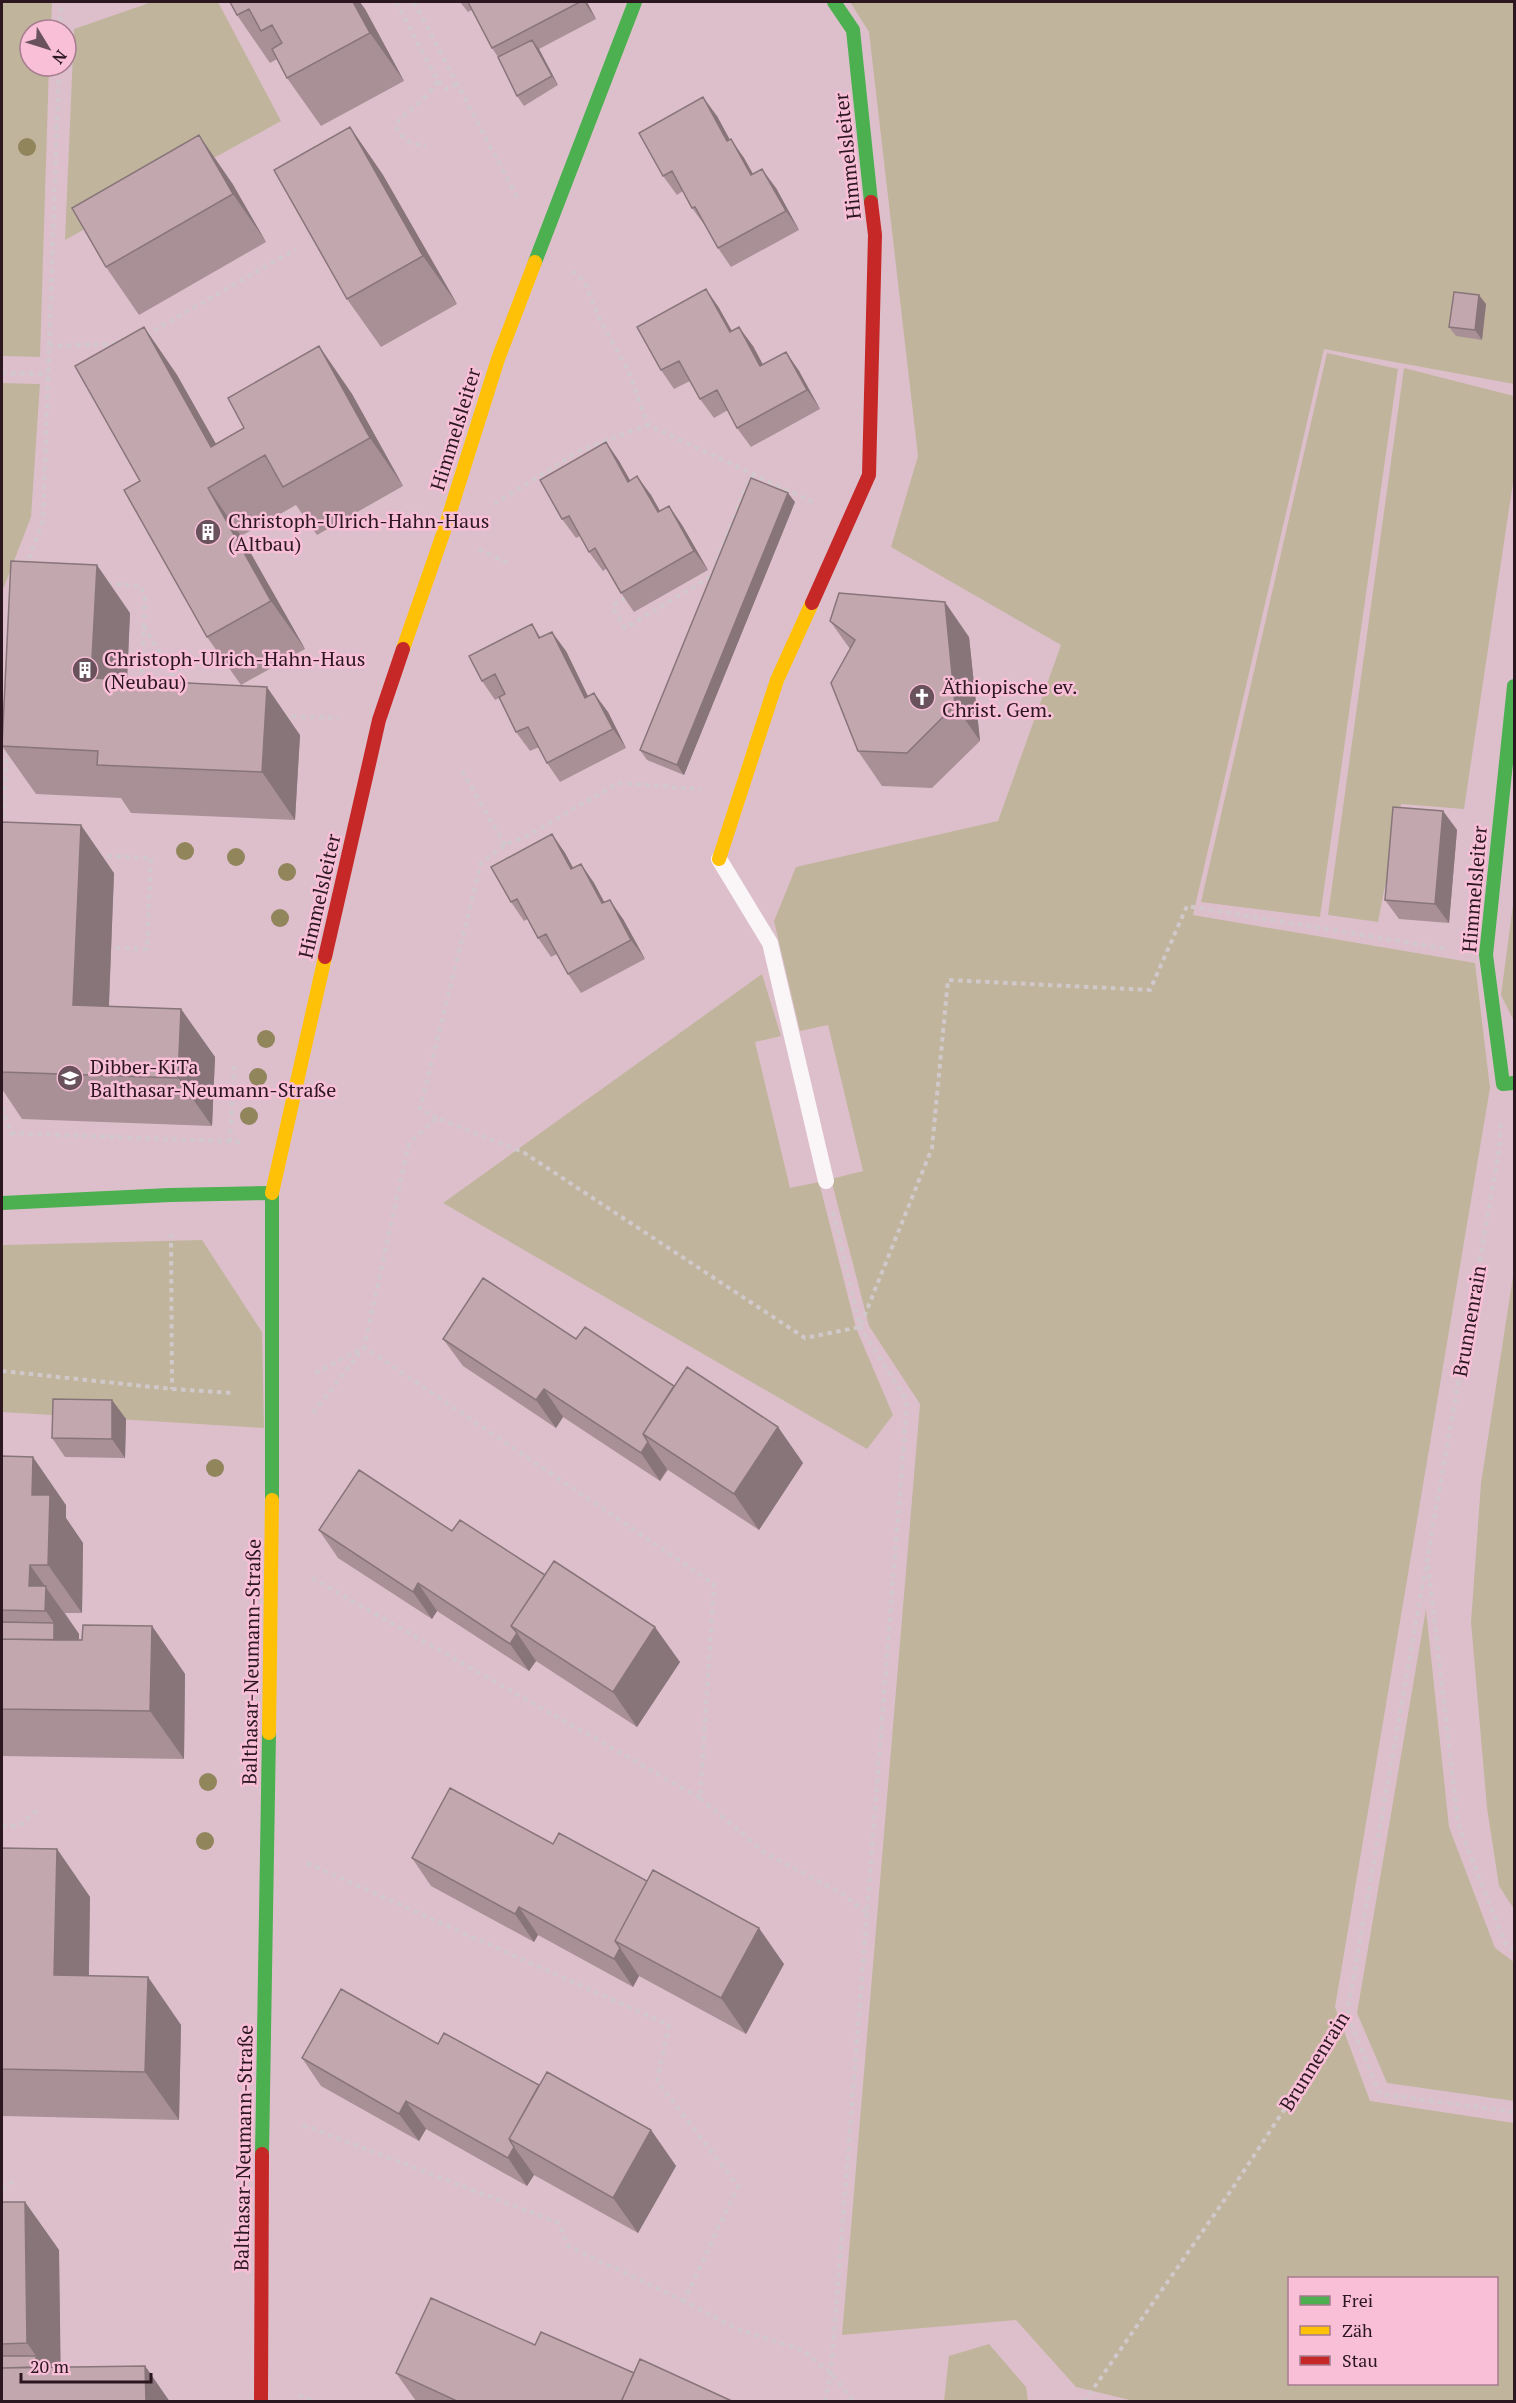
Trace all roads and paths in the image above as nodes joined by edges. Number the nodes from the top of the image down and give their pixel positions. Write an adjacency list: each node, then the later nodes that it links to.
1 (61, 2): 6 (path)
2 (396, 2): 8 (path)
3 (414, 2): 9 (path)
4 (634, 2): 31 (street, Himmelsleiter)
5 (834, 2): 22 (street, Himmelsleiter)
6 (60, 18)
7 (58, 78): 16 (path)
8 (438, 81): 9 (path); 11 (path)
9 (457, 84): 10 (path)
10 (485, 134)
11 (426, 146)
12 (296, 249): 14 (path)
13 (600, 320): 19 (path)
14 (141, 338)
15 (122, 344): 16 (path)
16 (49, 346): 18 (path)
17 (2, 372): 18 (path)
18 (48, 374): 23 (path)
19 (648, 425): 20 (path); 21 (path)
20 (754, 473): 22 (path); 25 (path)
21 (518, 491)
22 (849, 519): 34 (street, Himmelsleiter)
23 (25, 568)
24 (105, 584): 26 (path)
25 (626, 598)
26 (144, 625): 28 (path); 29 (path)
27 (1515, 686): 40 (street, Himmelsleiter)
28 (182, 692)
29 (141, 697)
30 (274, 715): 31 (path)
31 (379, 720): 48 (street, Himmelsleiter)
32 (7, 743): 35 (path)
33 (462, 771): 36 (path)
34 (740, 792): 36 (path); 38 (street, Himmelsleiter)
35 (2, 836)
36 (505, 845): 44 (path)
37 (88, 855): 39 (path)
38 (719, 859): 47 (lane)
39 (112, 948)
40 (1486, 955): 42 (street, Himmelsleiter); 51 (path)
41 (234, 1066): 46 (path)
42 (1509, 1083): 58 (path, Brunnenrain)
43 (2, 1107): 45 (path)
44 (437, 1118): 51 (path); 52 (path)
45 (215, 1141)
46 (230, 1142)
47 (826, 1181): 51 (path)
48 (272, 1193): 49 (street); 55 (street, Balthasar-Neumann-Straße)
49 (170, 1195): 50 (street); 54 (path)
50 (2, 1203)
51 (861, 1327): 63 (path)
52 (364, 1347): 55 (path); 56 (path); 59 (path)
53 (2, 1371): 54 (path)
54 (172, 1389): 55 (path)
55 (273, 1396): 57 (street, Balthasar-Neumann-Straße)
56 (308, 1420)
57 (272, 1556): 59 (path); 62 (street, Balthasar-Neumann-Straße)
58 (1428, 1558): 64 (path, Brunnenrain); 65 (path, Brunnenrain)
59 (700, 1798): 63 (path)
60 (41, 1808): 61 (path)
61 (2, 1826)
62 (268, 1846): 66 (street, Balthasar-Neumann-Straße); 70 (path)
63 (868, 1915): 71 (path)
64 (1515, 1951)
65 (1347, 2014): 67 (path); 75 (path, Brunnenrain)
66 (262, 2110): 70 (path); 72 (street, Balthasar-Neumann-Straße)
67 (1515, 2112)
68 (15, 2180): 69 (path)
69 (2, 2189)
70 (684, 2301): 71 (path)
71 (831, 2373): 73 (path); 74 (path)
72 (261, 2402)
73 (825, 2402)
74 (854, 2402)
75 (1084, 2402)

